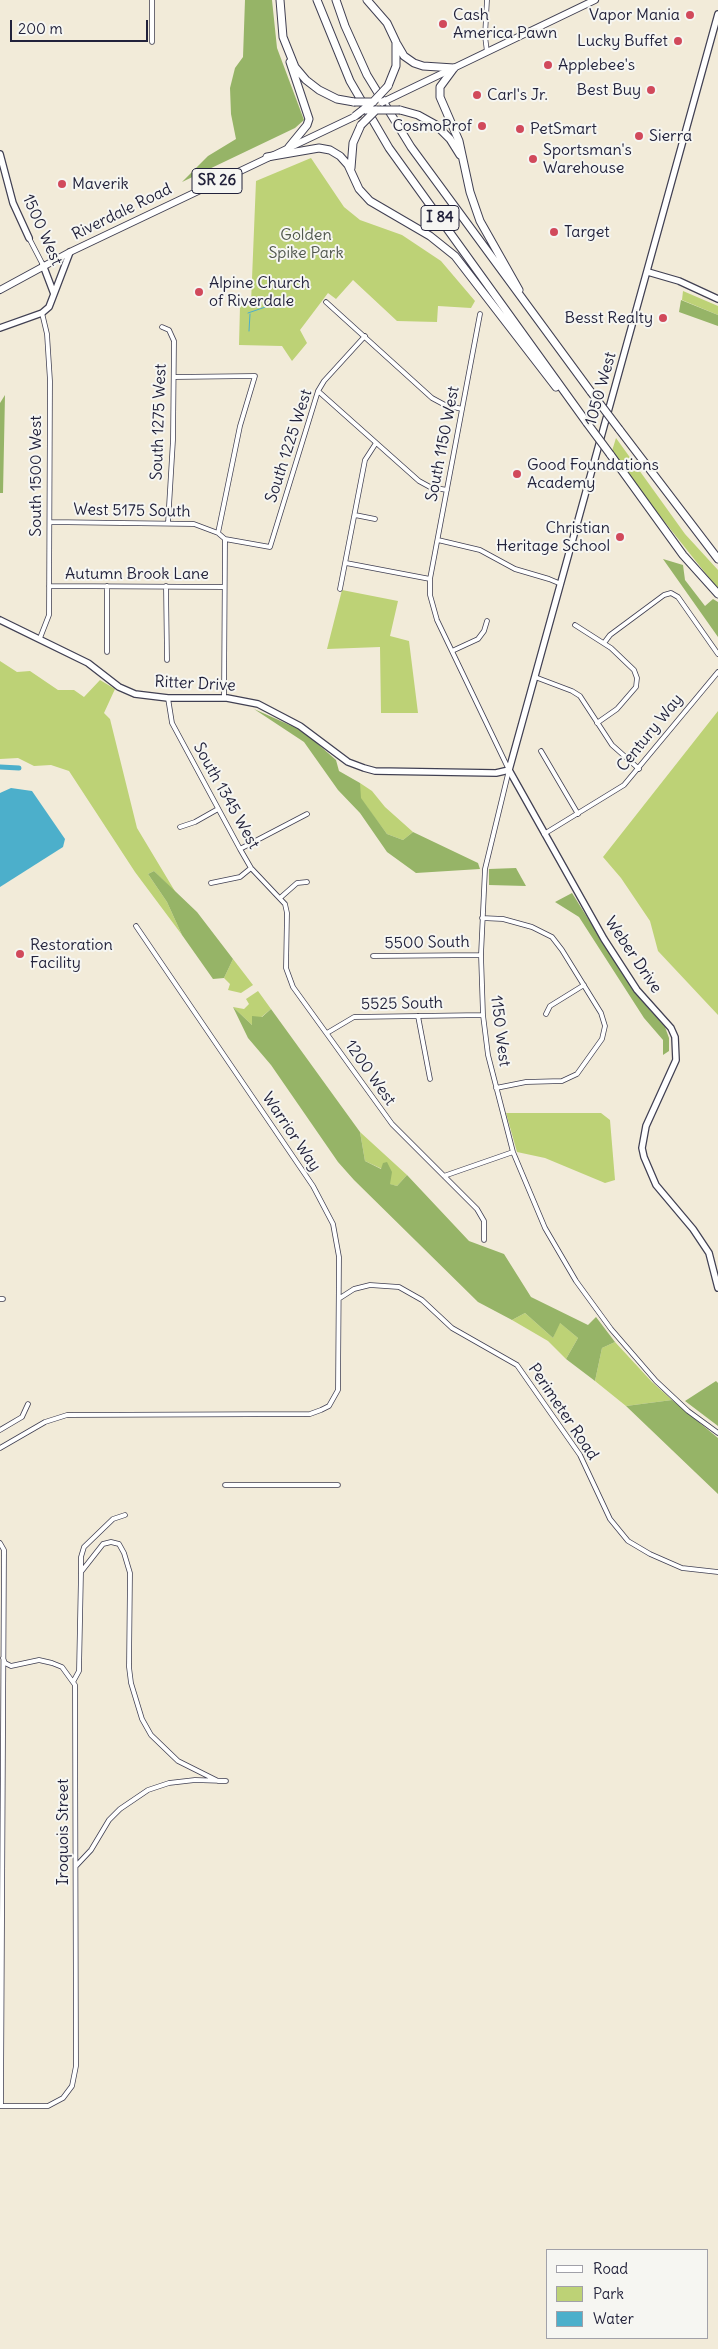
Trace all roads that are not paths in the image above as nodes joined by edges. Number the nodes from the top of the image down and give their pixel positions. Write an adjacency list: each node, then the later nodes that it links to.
1 (152, 0): 9 (street)
2 (280, 0): 11 (highway)
3 (317, 0): 40 (highway, I 84)
4 (336, 0): 31 (highway, I 84)
5 (367, 0): 10 (highway)
6 (487, 0): 12 (street)
7 (595, 0): 12 (main road)
8 (718, 14): 26 (street, 1050 West)
9 (152, 42)
10 (396, 42): 13 (highway); 15 (highway, bridge)
11 (288, 52): 15 (highway, bridge); 18 (highway)
12 (487, 52): 13 (main road)
13 (454, 68): 14 (main road); 21 (highway)
14 (388, 100): 15 (highway, bridge)
15 (374, 106): 16 (highway, bridge); 17 (highway, bridge); 21 (highway, bridge); 22 (highway, bridge)
16 (366, 110): 17 (main road, Riverdale Road / SR 26, bridge)
17 (355, 116): 18 (main road, Riverdale Road / SR 26)
18 (289, 147): 20 (main road, Riverdale Road / SR 26)
19 (0, 154): 23 (street, 1500 West)
20 (267, 157): 22 (highway); 24 (main road, Riverdale Road / SR 26)
21 (465, 170): 31 (highway)
22 (352, 173): 40 (highway)
23 (29, 238): 25 (street, 1500 West)
24 (70, 252): 25 (main road, Riverdale Road / SR 26); 28 (street)
25 (43, 265): 27 (main road, Riverdale Road / SR 26); 28 (street, 1500 West)
26 (648, 272): 29 (street); 54 (street, 1050 West)
27 (0, 290)
28 (54, 294): 32 (street)
29 (718, 299)
30 (326, 302): 36 (street)
31 (525, 304): 51 (highway, I 84, bridge)
32 (42, 313): 35 (street); 45 (street, South 1500 West)
33 (480, 314): 39 (street, South 1150 West)
34 (162, 327): 37 (street, South 1275 West)
35 (0, 328)
36 (365, 336): 38 (street, South 1225 West); 39 (street)
37 (174, 377): 46 (street, South 1275 West); 47 (street)
38 (318, 391): 41 (street); 50 (street, South 1225 West)
39 (462, 409): 42 (street, South 1150 West)
40 (587, 423): 60 (highway, I 84, bridge)
41 (376, 443): 42 (street); 43 (street)
42 (447, 490): 49 (street, South 1150 West)
43 (355, 515): 44 (street); 52 (street)
44 (375, 519)
45 (50, 522): 46 (street, West 5175 South); 55 (street, South 1500 West)
46 (168, 524): 47 (street, West 5175 South)
47 (218, 533): 48 (street, West 5175 South)
48 (226, 539): 50 (street, West 5175 South); 58 (street)
49 (438, 540): 53 (street, South 1150 West); 54 (street)
50 (270, 547)
51 (718, 559)
52 (346, 563): 53 (street); 59 (street)
53 (430, 579): 66 (street)
54 (561, 584): 71 (street, 1050 West)
55 (50, 586): 56 (street, Autumn Brook Lane); 64 (street, South 1500 West)
56 (107, 586): 57 (street, Autumn Brook Lane); 67 (street)
57 (166, 586): 58 (street, Autumn Brook Lane); 69 (street)
58 (224, 587): 73 (street)
59 (340, 589)
60 (718, 594)
61 (0, 620): 64 (street, Ritter Drive)
62 (487, 621): 66 (street)
63 (575, 625): 65 (street)
64 (40, 638): 72 (street, Ritter Drive)
65 (604, 643): 68 (street); 74 (street)
66 (452, 651): 77 (street)
67 (107, 652)
68 (718, 654)
69 (167, 660)
70 (718, 672): 76 (street, Century Way)
71 (535, 677): 74 (street); 77 (street, 1050 West)
72 (168, 698): 73 (street, Ritter Drive); 78 (street, South 1345 West)
73 (224, 698): 77 (street, Ritter Drive)
74 (597, 723): 76 (street)
75 (541, 751): 80 (street)
76 (639, 769): 80 (street, Century Way)
77 (510, 770): 82 (street, Weber Drive); 88 (street, 1150 West)
78 (218, 809): 81 (street); 83 (street, South 1345 West)
79 (307, 814): 83 (street)
80 (578, 814): 82 (street, Century Way)
81 (180, 826)
82 (544, 834): 102 (street, Weber Drive)
83 (240, 850): 84 (street, South 1345 West)
84 (251, 868): 86 (street); 87 (street, South 1345 West)
85 (307, 882): 87 (street)
86 (211, 883)
87 (280, 898): 96 (street, 1200 West)
88 (482, 918): 90 (street, 1150 West); 92 (street)
89 (136, 926): 103 (street, Warrior Way)
90 (481, 955): 91 (street, 5500 South); 94 (street, 1150 West)
91 (373, 956)
92 (584, 985): 93 (street); 98 (street)
93 (546, 1014)
94 (483, 1015): 95 (street, 5525 South); 98 (street, 1150 West)
95 (418, 1016): 96 (street, 5525 South); 97 (street)
96 (327, 1033): 100 (street, 1200 West)
97 (430, 1079)
98 (496, 1088): 99 (street, 1150 West)
99 (513, 1152): 100 (street); 106 (street, 1150 West)
100 (444, 1176): 101 (street, 1200 West)
101 (484, 1240)
102 (718, 1288)
103 (340, 1298): 107 (street, Warrior Way); 113 (street, Perimeter Road)
104 (28, 1404): 105 (street)
105 (0, 1430)
106 (718, 1433)
107 (0, 1448)
108 (338, 1484): 109 (street)
109 (226, 1485)
110 (125, 1515): 112 (street, Iroquois Street)
111 (0, 1543): 114 (street)
112 (81, 1572): 115 (street, Iroquois Street); 116 (street)
113 (718, 1572)
114 (3, 1658): 115 (street); 119 (street)
115 (73, 1682): 118 (street, Iroquois Street)
116 (218, 1781): 117 (street); 118 (street)
117 (226, 1781)
118 (76, 1866): 119 (street, Iroquois Street)
119 (0, 2106)

